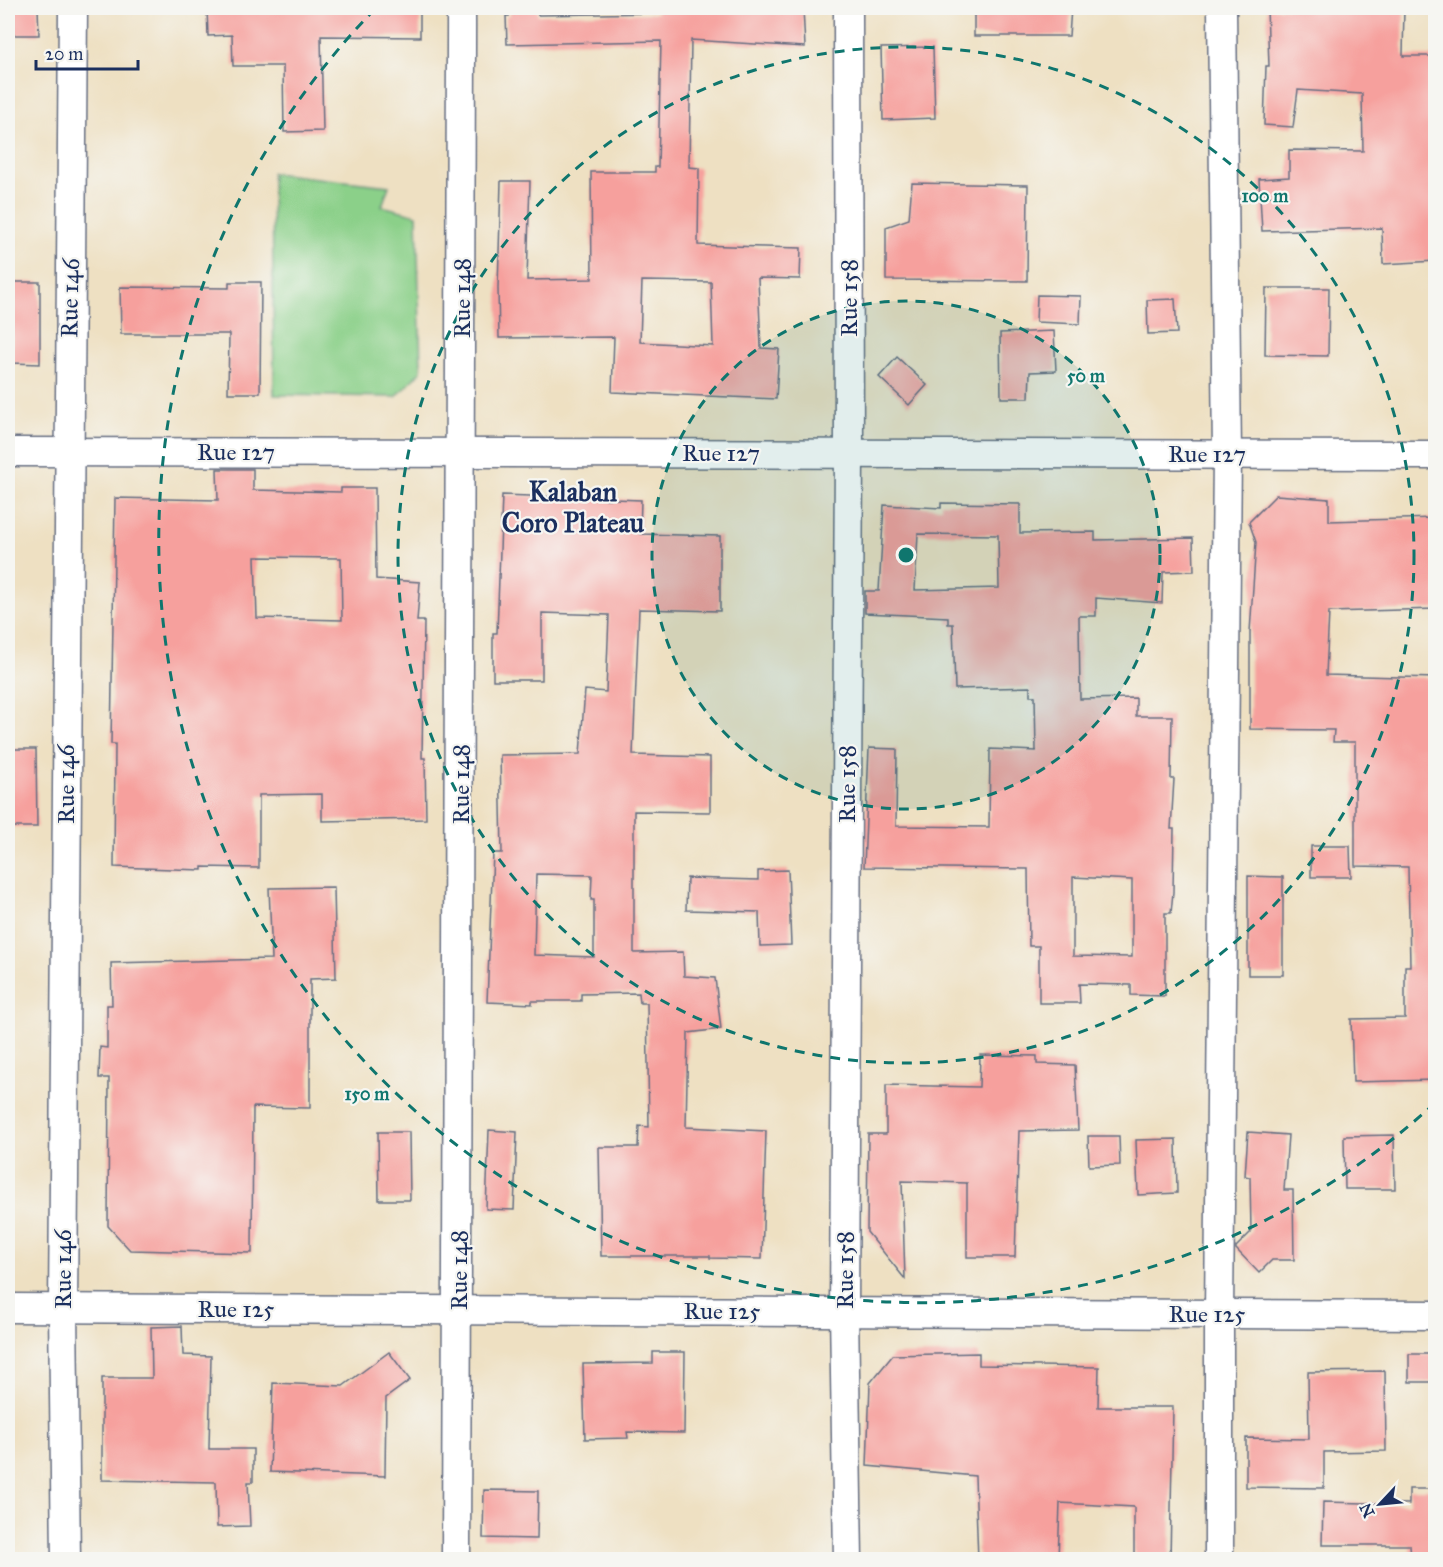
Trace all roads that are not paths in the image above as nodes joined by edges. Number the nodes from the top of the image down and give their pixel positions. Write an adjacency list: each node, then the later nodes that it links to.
1 (73, 8): 6 (street, Rue 146)
2 (461, 8): 7 (street, Rue 148)
3 (848, 8): 8 (street, Rue 158)
4 (1222, 8): 9 (street)
5 (8, 452): 6 (street, Rue 127)
6 (68, 452): 7 (street, Rue 127); 12 (street, Rue 146)
7 (463, 453): 8 (street, Rue 127); 13 (street, Rue 148)
8 (849, 454): 9 (street, Rue 127); 14 (street, Rue 158)
9 (1227, 454): 10 (street, Rue 127); 15 (street)
10 (1436, 455)
11 (8, 1308): 12 (street, Rue 125)
12 (63, 1309): 13 (street, Rue 125); 17 (street, Rue 146)
13 (459, 1310): 14 (street, Rue 125); 18 (street, Rue 148)
14 (844, 1311): 15 (street, Rue 125); 19 (street, Rue 158)
15 (1219, 1314): 16 (street, Rue 125); 20 (street)
16 (1436, 1315)
17 (66, 1560)
18 (456, 1560)
19 (848, 1560)
20 (1219, 1560)

